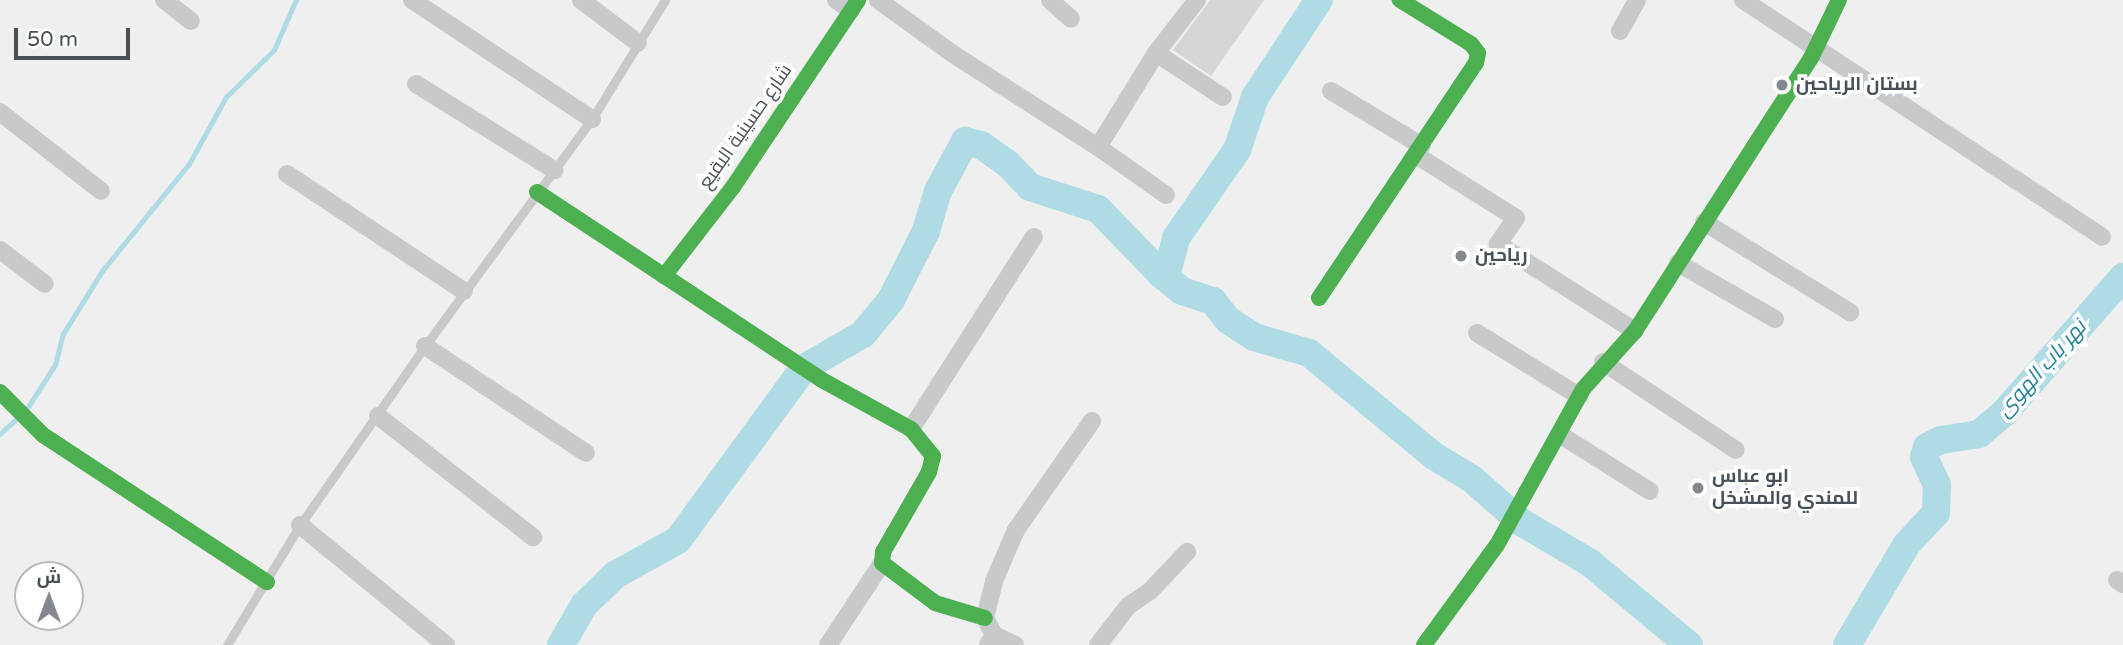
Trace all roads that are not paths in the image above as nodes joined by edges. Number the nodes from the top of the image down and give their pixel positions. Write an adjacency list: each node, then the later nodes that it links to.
1 (164, 0): 14 (street)
2 (412, 0): 23 (street)
3 (581, 0): 16 (street)
4 (665, 0): 16 (lane)
5 (878, 0): 24 (street)
6 (1050, 0): 13 (street)
7 (1197, 0): 18 (street)
8 (1400, 0): 25 (street)
9 (1637, 0): 15 (street)
10 (1742, 0): 17 (street)
11 (1839, 0): 17 (street)
12 (848, 3): 36 (street, شارع حسينية البقيع)
13 (1071, 19)
14 (191, 21)
15 (1620, 31)
16 (638, 43): 23 (lane)
17 (1816, 46): 31 (street); 33 (street)
18 (1156, 53): 21 (street); 24 (street)
19 (416, 84): 26 (street)
20 (1331, 91): 25 (street)
21 (1223, 97)
22 (0, 112): 28 (street)
23 (592, 119): 26 (lane)
24 (1098, 147): 30 (street)
25 (1419, 150): 39 (street); 42 (street)
26 (554, 170): 29 (lane)
27 (287, 174): 38 (street)
28 (101, 191)
29 (537, 192): 36 (street); 38 (lane)
30 (1166, 195)
31 (1704, 222): 35 (street); 40 (street)
32 (1034, 237): 50 (street)
33 (2102, 237)
34 (0, 250): 37 (street)
35 (1678, 263): 41 (street); 42 (street)
36 (664, 276): 50 (street)
37 (45, 284)
38 (464, 291): 44 (lane)
39 (1319, 298)
40 (1850, 312)
41 (1774, 319)
42 (1635, 331): 45 (street)
43 (1477, 333): 47 (street)
44 (425, 346): 48 (lane); 53 (street)
45 (1603, 362): 47 (street); 52 (street)
46 (0, 391): 59 (street)
47 (1579, 396): 51 (street)
48 (378, 416): 55 (lane); 56 (street)
49 (1092, 421): 60 (street)
50 (911, 429): 58 (street)
51 (1559, 434): 54 (street); 62 (street)
52 (1736, 450)
53 (586, 453)
54 (1650, 491)
55 (300, 525): 59 (lane); 64 (street)
56 (533, 537)
57 (1187, 552): 67 (street)
58 (882, 564): 60 (street); 65 (street)
59 (267, 582): 63 (lane)
60 (985, 618): 61 (street)
61 (991, 640): 66 (street)
62 (1432, 643)
63 (227, 645)
64 (446, 645)
65 (828, 645)
66 (1014, 645)
67 (1098, 645)

